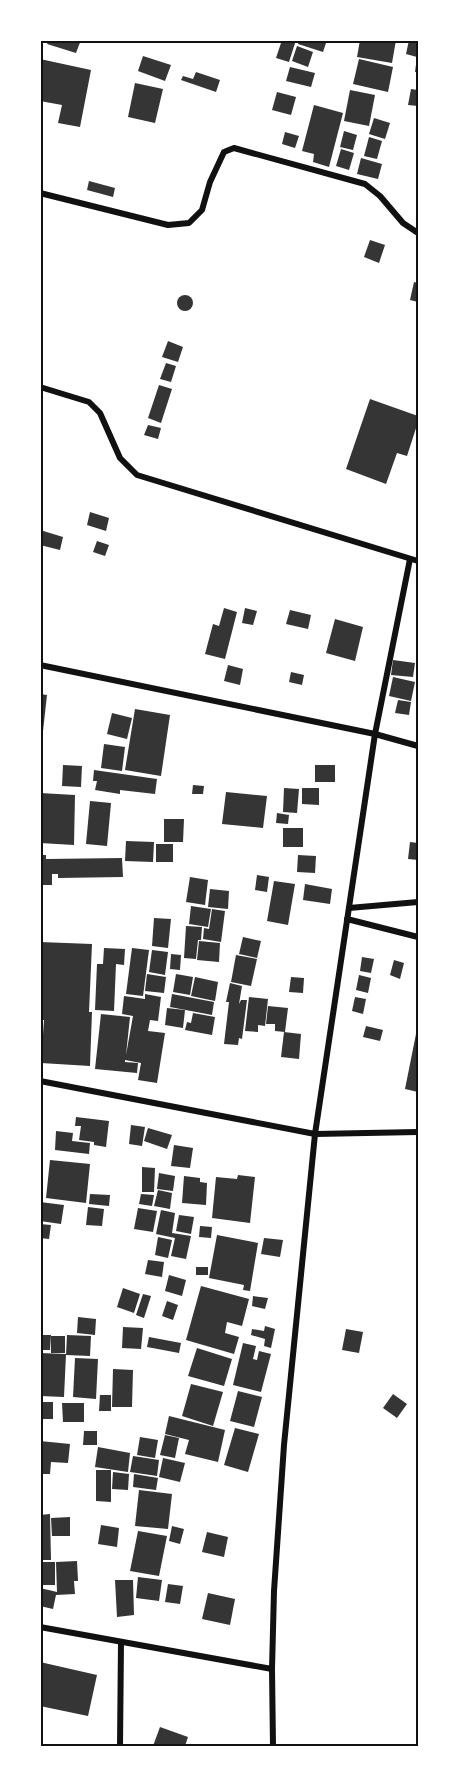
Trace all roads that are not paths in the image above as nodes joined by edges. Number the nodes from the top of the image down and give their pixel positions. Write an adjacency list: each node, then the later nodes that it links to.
1 (40, 193): 2 (street)
2 (418, 233)
3 (40, 387): 4 (street)
4 (410, 559): 5 (street); 7 (street)
5 (418, 561)
6 (40, 665): 7 (street)
7 (375, 734): 8 (street); 10 (street)
8 (418, 746)
9 (418, 902): 10 (street)
10 (349, 908): 11 (street)
11 (347, 919): 12 (street); 15 (street)
12 (418, 937)
13 (40, 1081): 15 (street)
14 (418, 1132): 15 (street)
15 (315, 1134): 18 (street)
16 (40, 1628): 17 (street)
17 (121, 1642): 18 (street); 19 (street)
18 (272, 1669): 20 (street)
19 (120, 1746)
20 (273, 1746)

